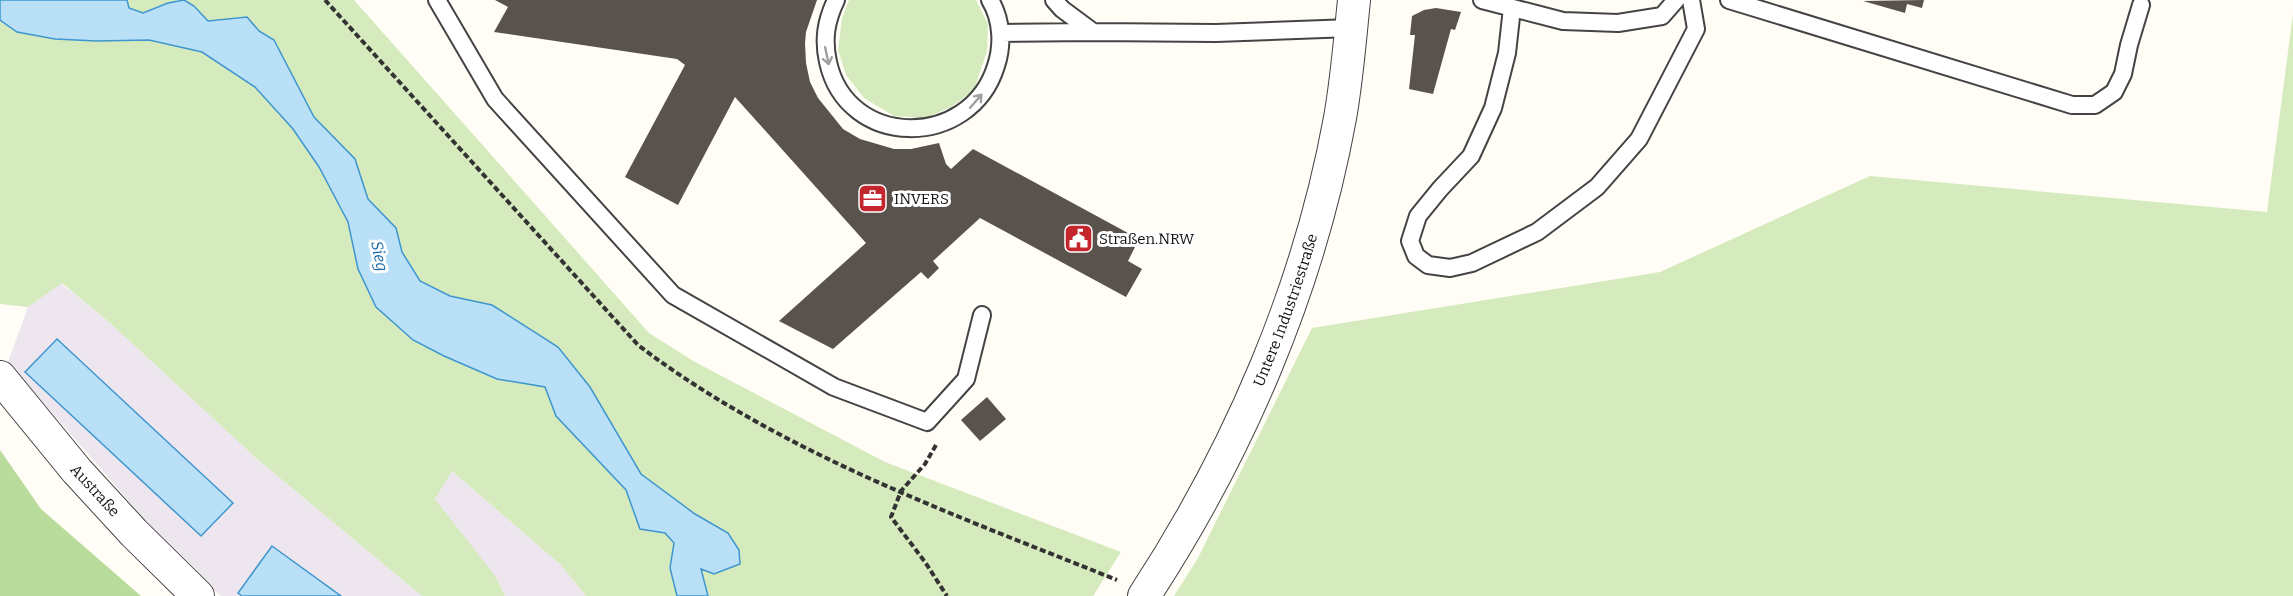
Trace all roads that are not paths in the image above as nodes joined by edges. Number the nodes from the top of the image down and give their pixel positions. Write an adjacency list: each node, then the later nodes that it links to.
1 (437, 0): 14 (lane)
2 (836, 0): 13 (lane, one-way to 13)
3 (990, 0): 13 (lane)
4 (1054, 0): 12 (lane)
5 (1482, 0): 10 (lane)
6 (1676, 0): 10 (lane)
7 (1690, 0): 10 (lane)
8 (1729, 0): 9 (lane)
9 (2141, 5)
10 (1512, 8)
11 (1353, 14): 12 (lane); 16 (street, Untere Industriestraße)
12 (1093, 32): 13 (lane)
13 (1000, 33)
14 (982, 315)
15 (0, 377): 17 (street, Austraße)
16 (1146, 594)
17 (198, 596)

